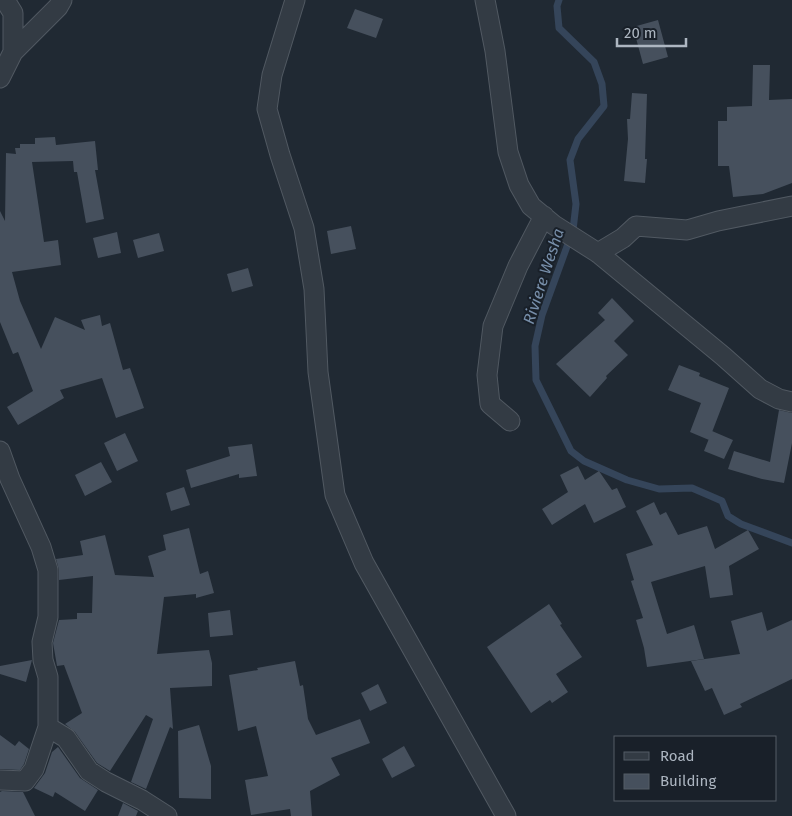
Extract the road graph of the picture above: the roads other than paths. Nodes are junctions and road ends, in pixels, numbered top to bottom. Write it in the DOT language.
graph roads {
  1 [pos="5,0"];
  2 [pos="62,0"];
  3 [pos="295,0"];
  4 [pos="485,0"];
  5 [pos="13,52"];
  6 [pos="0,78"];
  7 [pos="792,206"];
  8 [pos="549,220"];
  9 [pos="598,254"];
  10 [pos="792,402"];
  11 [pos="510,420"];
  12 [pos="0,451"];
  13 [pos="48,727"];
  14 [pos="0,780"];
  15 [pos="167,816"];
  16 [pos="506,816"];
  1 -- 5 [label="street"];
  2 -- 5 [label="street"];
  3 -- 16 [label="street"];
  4 -- 8 [label="street"];
  5 -- 6 [label="street"];
  7 -- 9 [label="street"];
  8 -- 9 [label="street"];
  8 -- 11 [label="street"];
  9 -- 10 [label="street"];
  12 -- 13 [label="street"];
  13 -- 14 [label="street"];
  13 -- 15 [label="street"];
}
